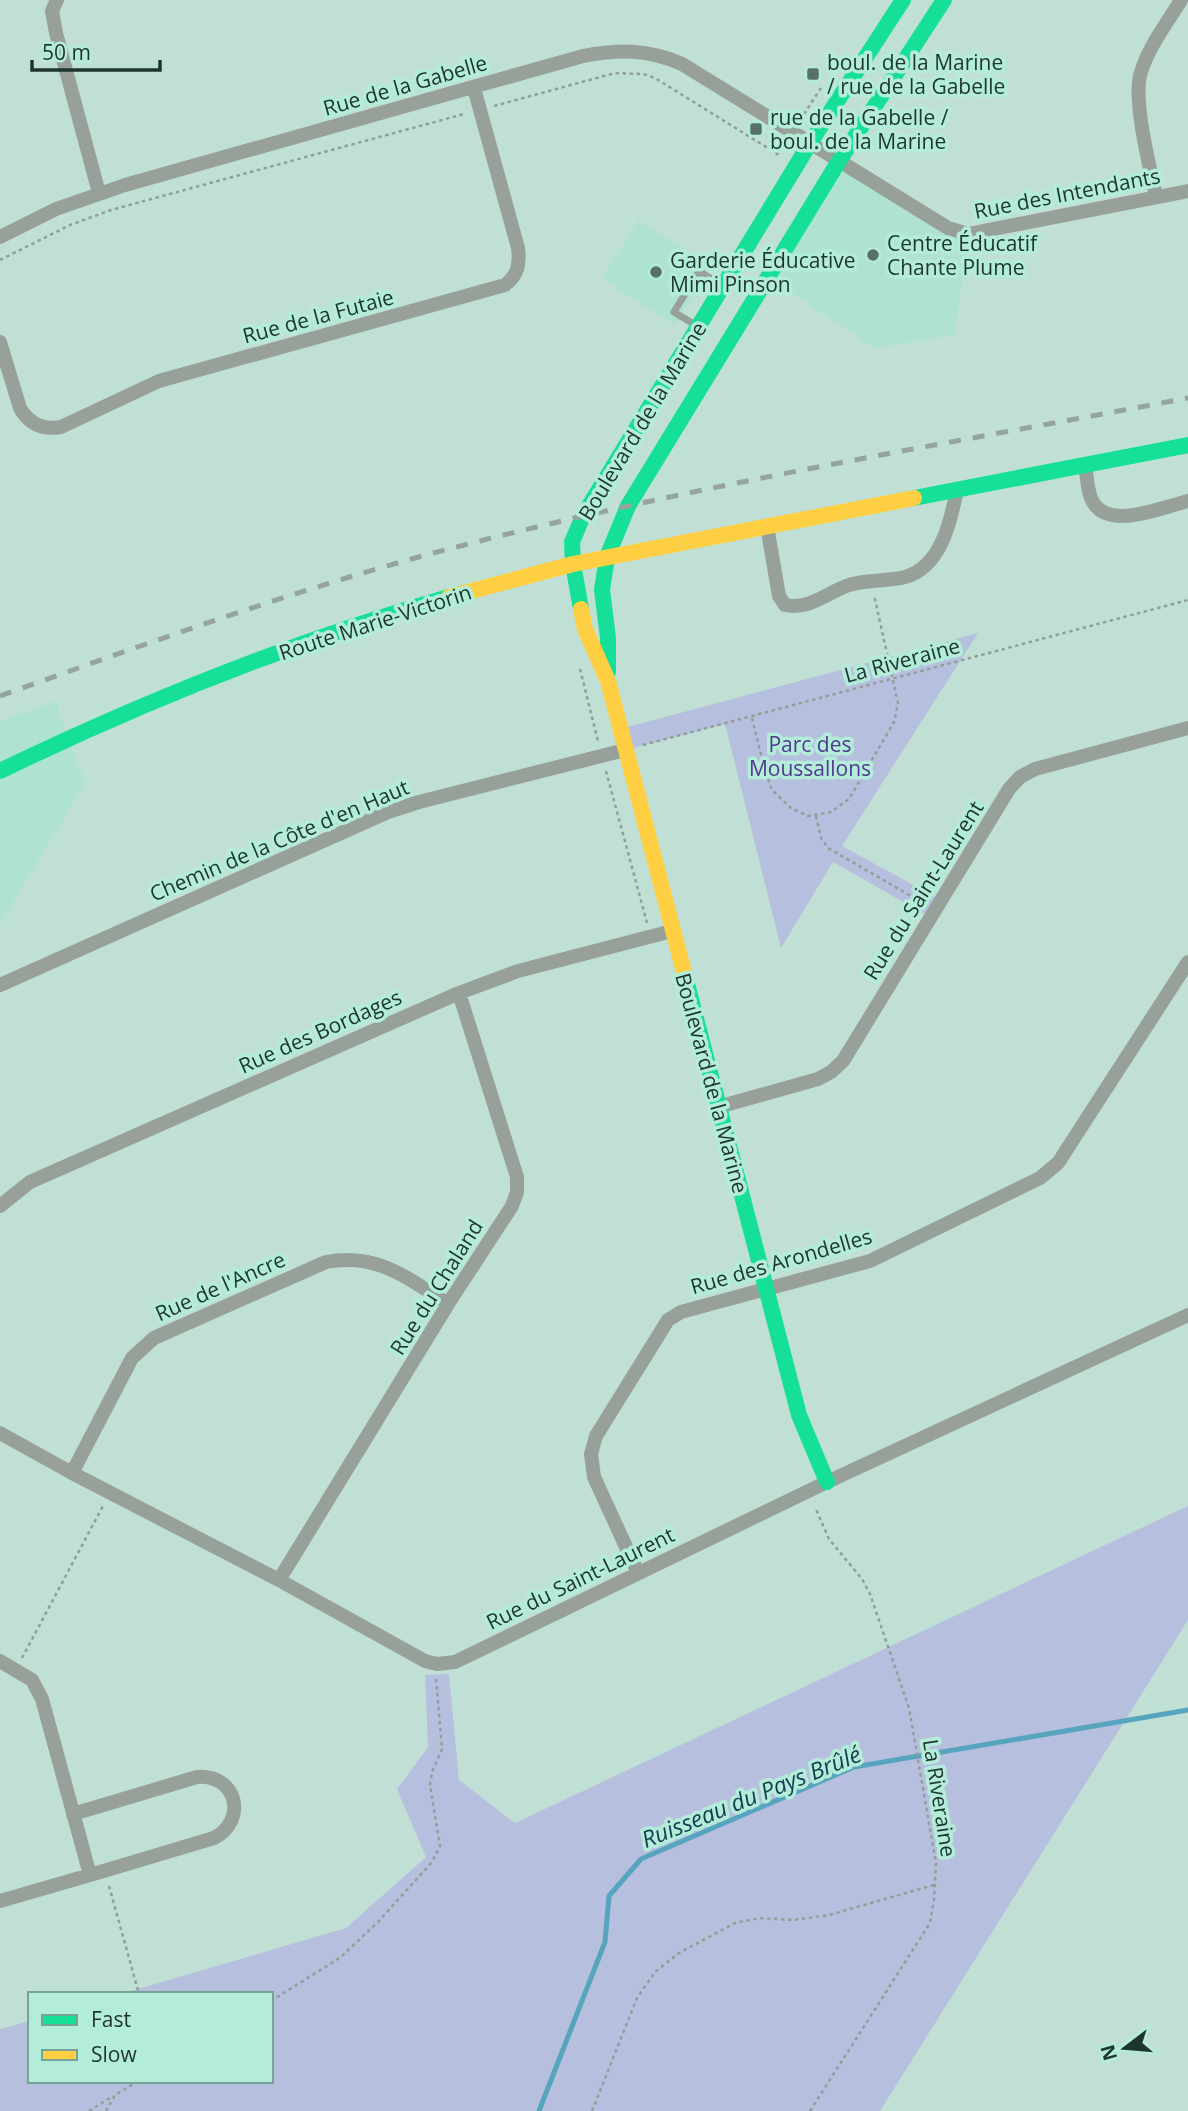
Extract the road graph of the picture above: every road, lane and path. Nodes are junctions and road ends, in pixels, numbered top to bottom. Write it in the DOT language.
graph roads {
  1 [pos="57,0"];
  2 [pos="903,0"];
  3 [pos="944,0"];
  4 [pos="1181,0"];
  5 [pos="474,88"];
  6 [pos="810,143"];
  7 [pos="839,161"];
  8 [pos="1188,191"];
  9 [pos="99,193"];
  10 [pos="1156,197"];
  11 [pos="154,198"];
  12 [pos="0,237"];
  13 [pos="0,260"];
  14 [pos="737,295"];
  15 [pos="698,327"];
  16 [pos="0,342"];
  17 [pos="1188,445"];
  18 [pos="1085,465"];
  19 [pos="957,489"];
  20 [pos="1188,500"];
  21 [pos="766,526"];
  22 [pos="607,557"];
  23 [pos="573,564"];
  24 [pos="871,581"];
  25 [pos="1188,600"];
  26 [pos="892,679"];
  27 [pos="608,681"];
  28 [pos="752,716"];
  29 [pos="1188,728"];
  30 [pos="625,750"];
  31 [pos="602,756"];
  32 [pos="0,771"];
  33 [pos="815,815"];
  34 [pos="934,910"];
  35 [pos="672,931"];
  36 [pos="651,937"];
  37 [pos="1188,962"];
  38 [pos="0,985"];
  39 [pos="459,993"];
  40 [pos="718,1107"];
  41 [pos="0,1206"];
  42 [pos="766,1289"];
  43 [pos="449,1304"];
  44 [pos="1188,1315"];
  45 [pos="0,1433"];
  46 [pos="72,1473"];
  47 [pos="827,1482"];
  48 [pos="110,1493"];
  49 [pos="814,1505"];
  50 [pos="638,1573"];
  51 [pos="279,1580"];
  52 [pos="0,1661"];
  53 [pos="437,1664"];
  54 [pos="16,1670"];
  55 [pos="73,1814"];
  56 [pos="105,1870"];
  57 [pos="90,1874"];
  58 [pos="935,1885"];
  59 [pos="0,1901"];
  60 [pos="138,1992"];
  61 [pos="273,2000"];
  62 [pos="135,2083"];
  63 [pos="115,2095"];
  64 [pos="89,2111"];
  65 [pos="106,2111"];
  66 [pos="592,2111"];
  67 [pos="810,2111"];
  1 -- 9 [label="street"];
  2 -- 6 [label="street, Boulevard de la Marine"];
  3 -- 7 [label="street, Boulevard de la Marine"];
  4 -- 10 [label="street"];
  5 -- 6 [label="street, Rue de la Gabelle"];
  5 -- 9 [label="street, Rue de la Gabelle"];
  5 -- 16 [label="street, Rue de la Futaie"];
  6 -- 7 [label="street, Rue des Intendants"];
  6 -- 14 [label="street, Boulevard de la Marine"];
  7 -- 10 [label="street, Rue des Intendants"];
  7 -- 14 [label="street, Boulevard de la Marine"];
  8 -- 10 [label="street, Rue des Intendants"];
  9 -- 12 [label="street, Rue de la Gabelle"];
  11 -- 13 [label="path"];
  14 -- 15 [label="street, Boulevard de la Marine"];
  14 -- 15 [label="lane"];
  14 -- 22 [label="street, Boulevard de la Marine"];
  15 -- 23 [label="street, Boulevard de la Marine"];
  17 -- 18 [label="street, Route Marie-Victorin"];
  18 -- 19 [label="street, Route Marie-Victorin"];
  18 -- 20 [label="street"];
  19 -- 21 [label="street, Route Marie-Victorin"];
  19 -- 24 [label="street"];
  21 -- 22 [label="street, Route Marie-Victorin"];
  21 -- 24 [label="street"];
  22 -- 23 [label="street, Route Marie-Victorin"];
  22 -- 27 [label="street, Boulevard de la Marine"];
  23 -- 27 [label="street, Boulevard de la Marine"];
  23 -- 32 [label="street, Route Marie-Victorin"];
  24 -- 26 [label="path"];
  25 -- 26 [label="path, La Riveraine"];
  26 -- 28 [label="path, La Riveraine"];
  26 -- 33 [label="path"];
  27 -- 30 [label="street, Boulevard de la Marine"];
  28 -- 30 [label="path, La Riveraine"];
  28 -- 33 [label="path"];
  29 -- 34 [label="street, Rue du Saint-Laurent"];
  30 -- 31 [label="street, Chemin de la Côte d'en Haut"];
  30 -- 35 [label="street, Boulevard de la Marine"];
  31 -- 36 [label="path"];
  31 -- 38 [label="street, Chemin de la Côte d'en Haut"];
  33 -- 34 [label="path"];
  34 -- 40 [label="street, Rue du Saint-Laurent"];
  35 -- 36 [label="street, Rue des Bordages"];
  35 -- 40 [label="street, Boulevard de la Marine"];
  36 -- 39 [label="street, Rue des Bordages"];
  37 -- 42 [label="street, Rue des Arondelles"];
  39 -- 41 [label="street, Rue des Bordages"];
  39 -- 43 [label="street, Rue du Chaland"];
  40 -- 42 [label="street, Boulevard de la Marine"];
  42 -- 47 [label="street, Boulevard de la Marine"];
  42 -- 50 [label="street, Rue des Arondelles"];
  43 -- 46 [label="street, Rue de l'Ancre"];
  43 -- 51 [label="street, Rue du Chaland"];
  44 -- 47 [label="street, Rue du Saint-Laurent"];
  45 -- 46 [label="street"];
  46 -- 48 [label="street"];
  47 -- 50 [label="street, Rue du Saint-Laurent"];
  48 -- 51 [label="street"];
  48 -- 54 [label="path"];
  49 -- 58 [label="path, La Riveraine"];
  50 -- 53 [label="street, Rue du Saint-Laurent"];
  51 -- 53 [label="street"];
  52 -- 54 [label="street"];
  53 -- 61 [label="path"];
  54 -- 55 [label="street"];
  55 -- 56 [label="street"];
  55 -- 57 [label="street"];
  56 -- 57 [label="street"];
  56 -- 60 [label="path"];
  57 -- 59 [label="street"];
  58 -- 66 [label="path"];
  58 -- 67 [label="path, La Riveraine"];
  62 -- 63 [label="path"];
  63 -- 64 [label="path"];
  63 -- 65 [label="path"];
}
